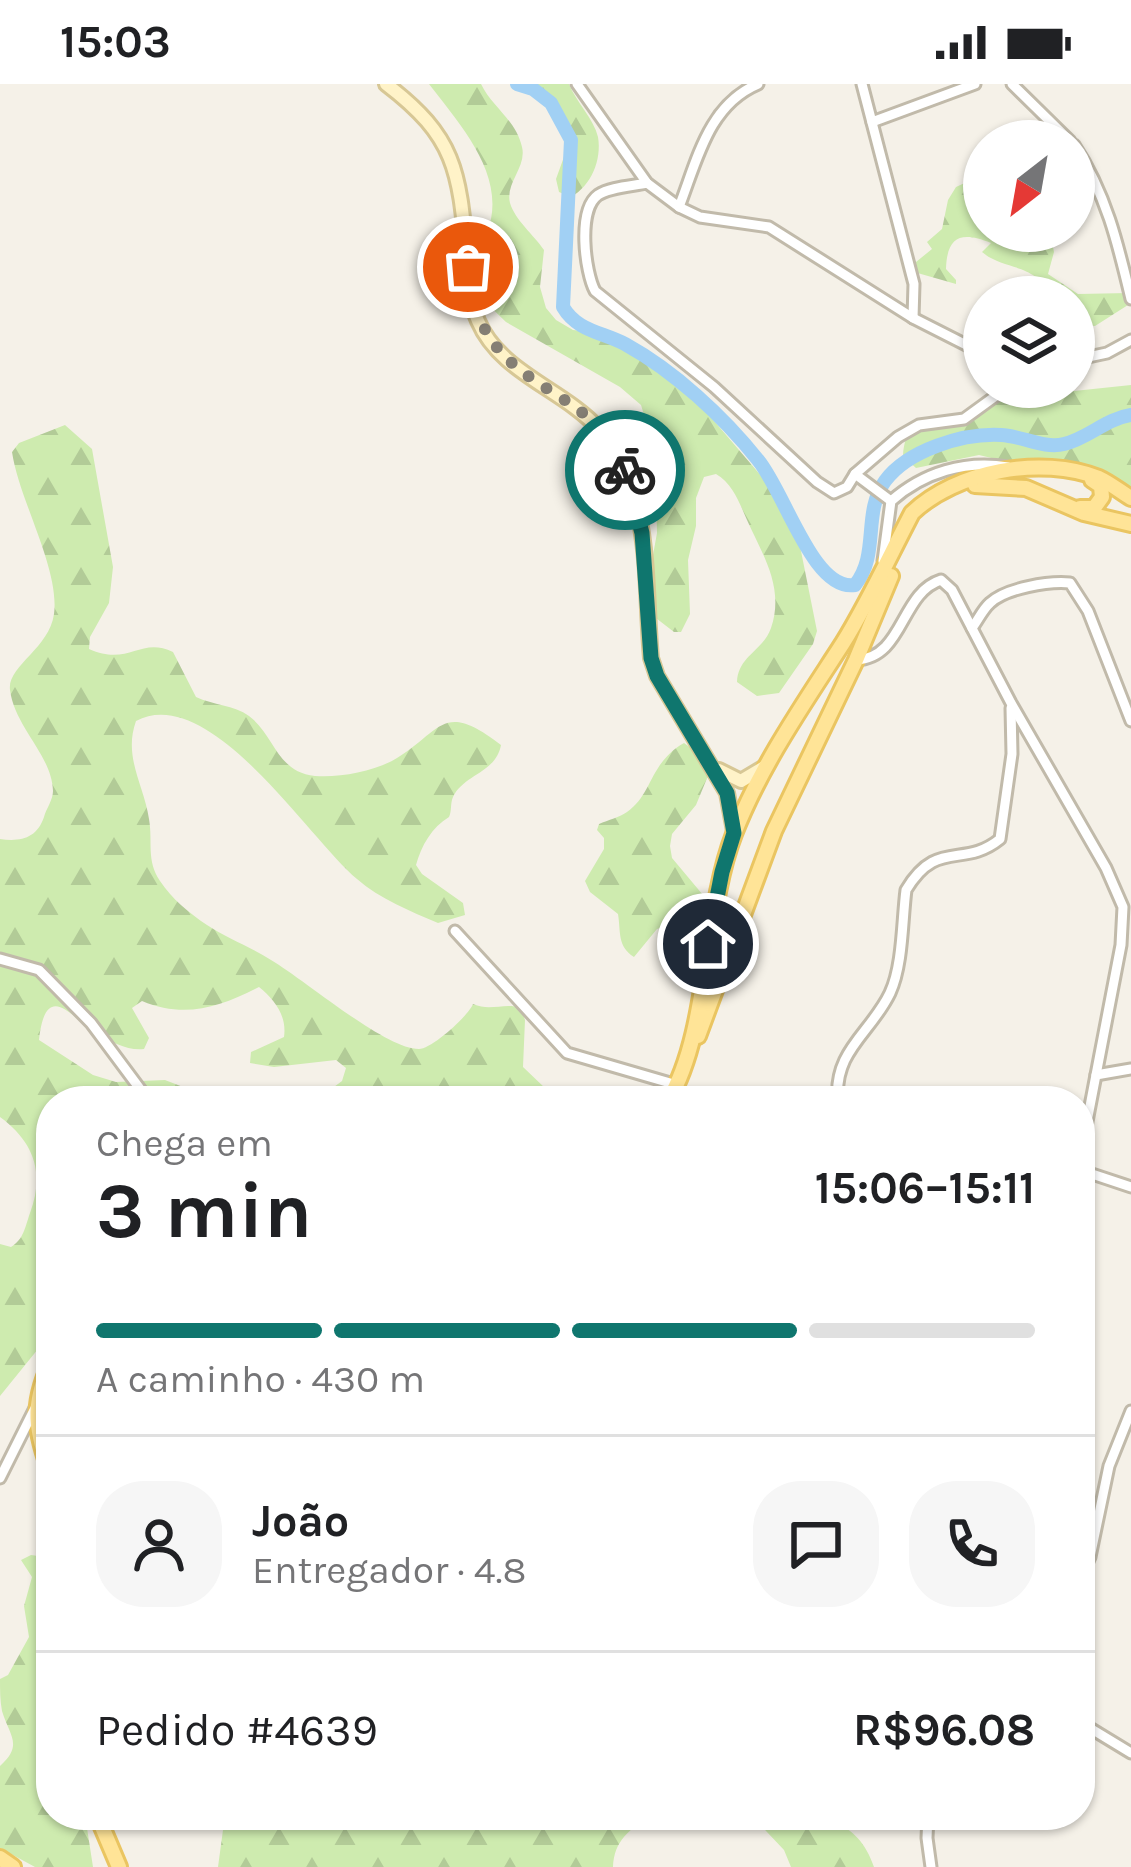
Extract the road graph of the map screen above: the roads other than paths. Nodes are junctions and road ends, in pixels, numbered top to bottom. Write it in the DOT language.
graph roads {
  1 [pos="386,84"];
  2 [pos="577,84"];
  3 [pos="758,84"];
  4 [pos="862,84"];
  5 [pos="976,84"];
  6 [pos="1012,84"];
  7 [pos="1049,120"];
  8 [pos="872,122"];
  9 [pos="1095,178"];
  10 [pos="647,183"];
  11 [pos="679,207"];
  12 [pos="1131,299"];
  13 [pos="913,318"];
  14 [pos="1131,340"];
  15 [pos="963,343"];
  16 [pos="1095,355"];
  17 [pos="979,408"];
  18 [pos="1019,469"];
  19 [pos="1076,473"];
  20 [pos="859,477"];
  21 [pos="888,498"];
  22 [pos="1131,498"];
  23 [pos="1069,507"];
  24 [pos="1131,524"];
  25 [pos="879,579"];
  26 [pos="972,628"];
  27 [pos="856,660"];
  28 [pos="1011,703"];
  29 [pos="1131,721"];
  30 [pos="710,761"];
  31 [pos="766,766"];
  32 [pos="734,833"];
  33 [pos="722,872"];
  34 [pos="755,880"];
  35 [pos="455,931"];
  36 [pos="0,959"];
  37 [pos="683,1068"];
  38 [pos="1131,1069"];
  39 [pos="1096,1076"];
  40 [pos="137,1086"];
  41 [pos="648,1086"];
  42 [pos="676,1086"];
  43 [pos="838,1086"];
  44 [pos="1094,1086"];
  45 [pos="1095,1175"];
  46 [pos="1131,1187"];
  47 [pos="36,1405"];
  48 [pos="35,1408"];
  49 [pos="1131,1411"];
  50 [pos="36,1420"];
  51 [pos="0,1478"];
  52 [pos="1095,1533"];
  53 [pos="1095,1731"];
  54 [pos="1131,1753"];
  55 [pos="103,1830"];
  56 [pos="929,1830"];
  57 [pos="0,1858"];
  58 [pos="13,1867"];
  59 [pos="119,1867"];
  60 [pos="931,1867"];
  1 -- 30 [label="main road"];
  2 -- 10 [label="street"];
  3 -- 11 [label="street"];
  4 -- 8 [label="street"];
  5 -- 8 [label="street"];
  6 -- 7 [label="street"];
  8 -- 13 [label="street"];
  9 -- 12 [label="street"];
  10 -- 11 [label="street"];
  10 -- 20 [label="street"];
  11 -- 13 [label="street"];
  13 -- 15 [label="street"];
  14 -- 16 [label="street"];
  17 -- 20 [label="street"];
  18 -- 19 [label="main road"];
  18 -- 21 [label="street"];
  18 -- 25 [label="main road"];
  19 -- 22 [label="main road"];
  19 -- 23 [label="main road"];
  20 -- 21 [label="street"];
  21 -- 25 [label="street"];
  23 -- 24 [label="main road"];
  23 -- 27 [label="main road"];
  25 -- 31 [label="main road"];
  26 -- 27 [label="street"];
  26 -- 28 [label="street"];
  26 -- 29 [label="street"];
  27 -- 34 [label="main road"];
  28 -- 39 [label="street"];
  28 -- 43 [label="street"];
  30 -- 31 [label="main road"];
  30 -- 32 [label="main road"];
  31 -- 32 [label="main road"];
  32 -- 33 [label="main road"];
  33 -- 34 [label="main road"];
  33 -- 37 [label="main road"];
  34 -- 37 [label="main road"];
  35 -- 41 [label="street"];
  36 -- 40 [label="street"];
  37 -- 42 [label="main road"];
  38 -- 39 [label="street"];
  39 -- 44 [label="street"];
  45 -- 46 [label="street"];
  47 -- 48 [label="main road"];
  48 -- 50 [label="main road"];
  48 -- 51 [label="street"];
  49 -- 52 [label="street"];
  53 -- 54 [label="street"];
  55 -- 59 [label="main road"];
  56 -- 60 [label="street"];
  57 -- 58 [label="main road"];
}
